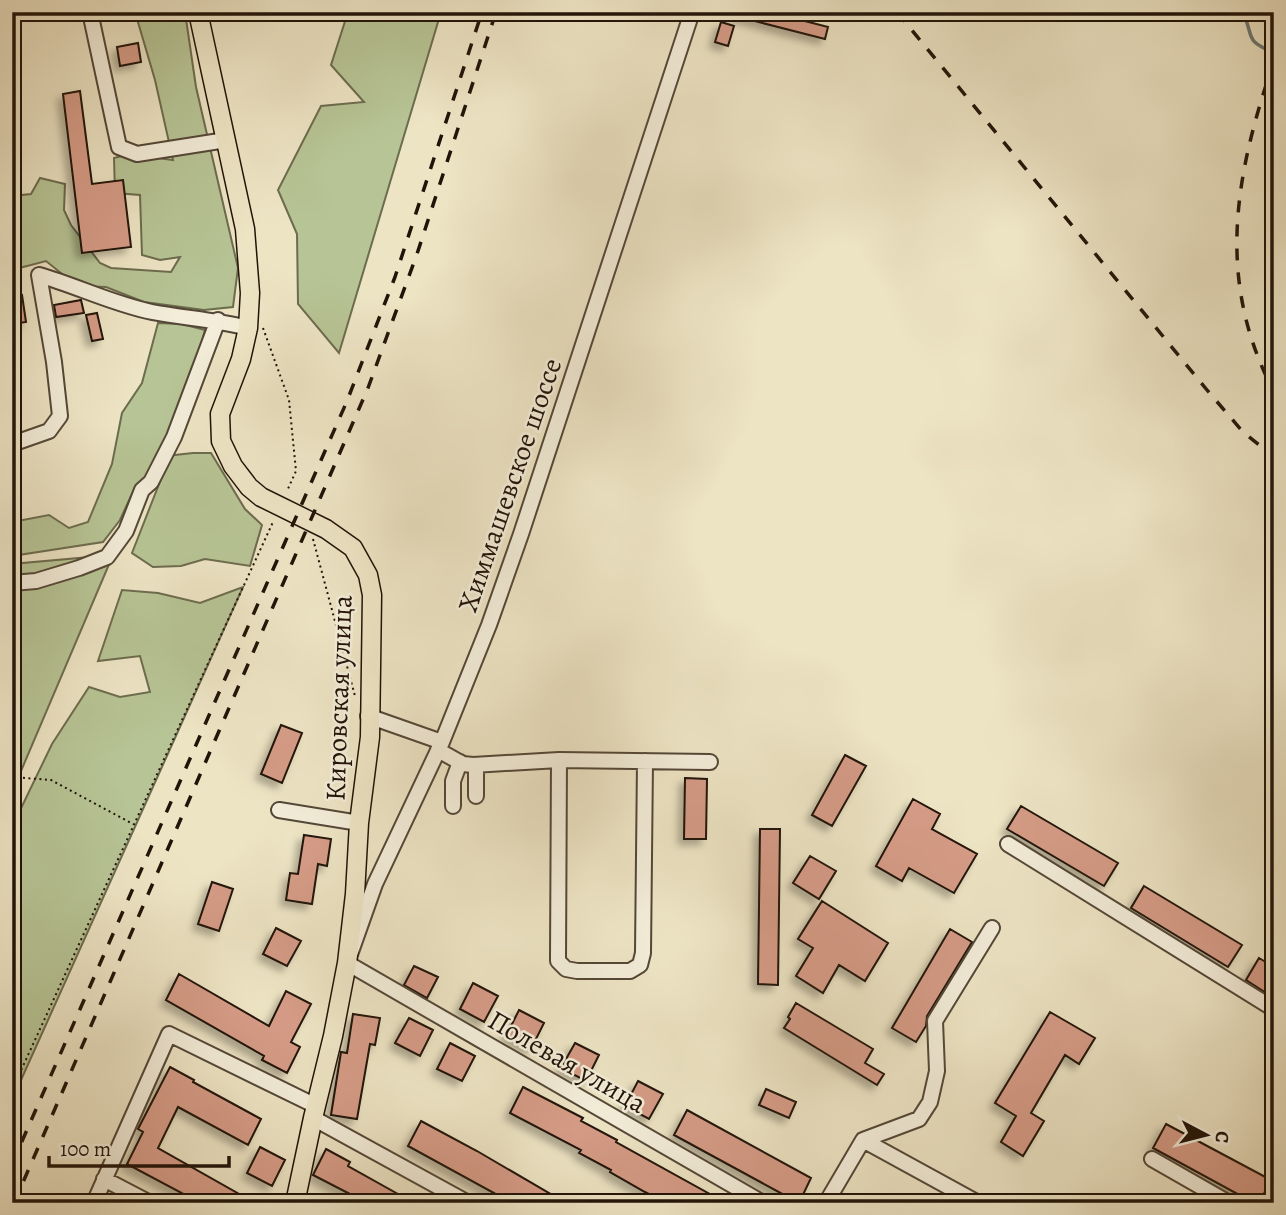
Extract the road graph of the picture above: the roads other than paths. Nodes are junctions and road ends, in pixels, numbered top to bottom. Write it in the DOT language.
graph roads {
  1 [pos="90,12"];
  2 [pos="198,12"];
  3 [pos="692,12"];
  4 [pos="226,140"];
  5 [pos="218,320"];
  6 [pos="256,328"];
  7 [pos="12,444"];
  8 [pos="12,583"];
  9 [pos="363,711"];
  10 [pos="440,746"];
  11 [pos="559,760"];
  12 [pos="645,761"];
  13 [pos="460,762"];
  14 [pos="710,762"];
  15 [pos="476,765"];
  16 [pos="476,796"];
  17 [pos="453,806"];
  18 [pos="279,810"];
  19 [pos="359,823"];
  20 [pos="1008,844"];
  21 [pos="992,928"];
  22 [pos="347,963"];
  23 [pos="1274,1009"];
  24 [pos="314,1112"];
  25 [pos="863,1140"];
  26 [pos="1152,1159"];
  27 [pos="104,1180"];
  28 [pos="94,1203"];
  29 [pos="150,1203"];
  30 [pos="295,1203"];
  31 [pos="468,1203"];
  32 [pos="763,1203"];
  33 [pos="827,1203"];
  34 [pos="978,1203"];
  35 [pos="1229,1203"];
  1 -- 4 [label="street"];
  2 -- 4 [label="main road, Кировская улица"];
  3 -- 10 [label="street, Химмашевское шоссе"];
  4 -- 6 [label="main road, Кировская улица"];
  5 -- 6 [label="street"];
  5 -- 7 [label="street"];
  5 -- 8 [label="street"];
  6 -- 9 [label="main road, Кировская улица"];
  9 -- 10 [label="street"];
  9 -- 19 [label="main road, Кировская улица"];
  10 -- 13 [label="street"];
  10 -- 22 [label="street, Химмашевское шоссе"];
  11 -- 12 [label="street"];
  11 -- 12 [label="street"];
  11 -- 15 [label="street"];
  12 -- 14 [label="street"];
  13 -- 15 [label="street"];
  13 -- 17 [label="street"];
  15 -- 16 [label="street"];
  18 -- 19 [label="street"];
  19 -- 22 [label="main road, Кировская улица"];
  20 -- 23 [label="street"];
  21 -- 25 [label="street"];
  22 -- 24 [label="main road, Кировская улица"];
  22 -- 32 [label="street, Полевая улица"];
  24 -- 27 [label="street"];
  24 -- 30 [label="main road, Кировская улица"];
  24 -- 31 [label="street"];
  25 -- 33 [label="street"];
  25 -- 34 [label="street"];
  26 -- 35 [label="street"];
  27 -- 28 [label="street"];
  27 -- 29 [label="street"];
}
